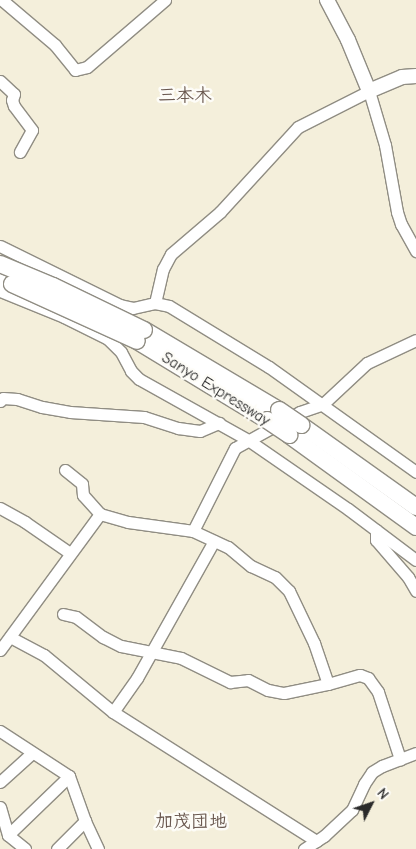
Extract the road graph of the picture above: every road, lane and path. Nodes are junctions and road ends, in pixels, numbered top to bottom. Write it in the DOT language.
graph roads {
  1 [pos="2,0"];
  2 [pos="165,0"];
  3 [pos="327,0"];
  4 [pos="416,76"];
  5 [pos="0,81"];
  6 [pos="371,90"];
  7 [pos="20,152"];
  8 [pos="0,246"];
  9 [pos="416,251"];
  10 [pos="0,264"];
  11 [pos="3,283"];
  12 [pos="152,304"];
  13 [pos="140,336"];
  14 [pos="416,340"];
  15 [pos="121,352"];
  16 [pos="0,401"];
  17 [pos="323,404"];
  18 [pos="219,423"];
  19 [pos="295,430"];
  20 [pos="248,440"];
  21 [pos="65,470"];
  22 [pos="416,472"];
  23 [pos="416,507"];
  24 [pos="0,508"];
  25 [pos="100,514"];
  26 [pos="416,527"];
  27 [pos="376,530"];
  28 [pos="193,531"];
  29 [pos="214,541"];
  30 [pos="70,553"];
  31 [pos="416,560"];
  32 [pos="416,591"];
  33 [pos="63,614"];
  34 [pos="10,637"];
  35 [pos="1,648"];
  36 [pos="152,652"];
  37 [pos="328,684"];
  38 [pos="113,712"];
  39 [pos="0,731"];
  40 [pos="32,753"];
  41 [pos="416,753"];
  42 [pos="400,759"];
  43 [pos="69,776"];
  44 [pos="0,782"];
  45 [pos="0,807"];
  46 [pos="85,821"];
  47 [pos="8,835"];
  48 [pos="316,841"];
  49 [pos="25,849"];
  50 [pos="57,849"];
  51 [pos="98,849"];
  52 [pos="304,849"];
  1 -- 2 [label="street"];
  3 -- 6 [label="main road"];
  4 -- 6 [label="main road"];
  5 -- 7 [label="street"];
  6 -- 9 [label="street"];
  6 -- 12 [label="street"];
  8 -- 12 [label="street"];
  10 -- 13 [label="highway, Sanyo Expressway, bridge"];
  11 -- 13 [label="highway, Sanyo Expressway, bridge"];
  11 -- 15 [label="street"];
  12 -- 15 [label="street"];
  12 -- 17 [label="street"];
  13 -- 19 [label="highway, Sanyo Expressway, bridge"];
  14 -- 17 [label="street"];
  15 -- 18 [label="street"];
  16 -- 18 [label="street"];
  17 -- 20 [label="street"];
  17 -- 22 [label="street"];
  18 -- 20 [label="street"];
  19 -- 23 [label="highway, Sanyo Expressway"];
  19 -- 26 [label="highway, Sanyo Expressway"];
  20 -- 27 [label="street"];
  20 -- 28 [label="street"];
  21 -- 25 [label="street"];
  24 -- 30 [label="street"];
  25 -- 28 [label="street"];
  25 -- 30 [label="street"];
  27 -- 31 [label="street"];
  27 -- 32 [label="street"];
  28 -- 29 [label="street"];
  29 -- 36 [label="street"];
  29 -- 37 [label="street"];
  30 -- 34 [label="street"];
  33 -- 36 [label="street"];
  34 -- 35 [label="street"];
  34 -- 38 [label="street"];
  36 -- 37 [label="street"];
  36 -- 38 [label="street"];
  37 -- 42 [label="street"];
  38 -- 48 [label="street"];
  39 -- 40 [label="street"];
  40 -- 43 [label="street"];
  40 -- 44 [label="street"];
  41 -- 42 [label="street"];
  42 -- 48 [label="street"];
  43 -- 46 [label="street"];
  43 -- 47 [label="street"];
  45 -- 47 [label="street"];
  46 -- 50 [label="street"];
  46 -- 51 [label="street"];
  47 -- 49 [label="street"];
  48 -- 52 [label="street"];
}
